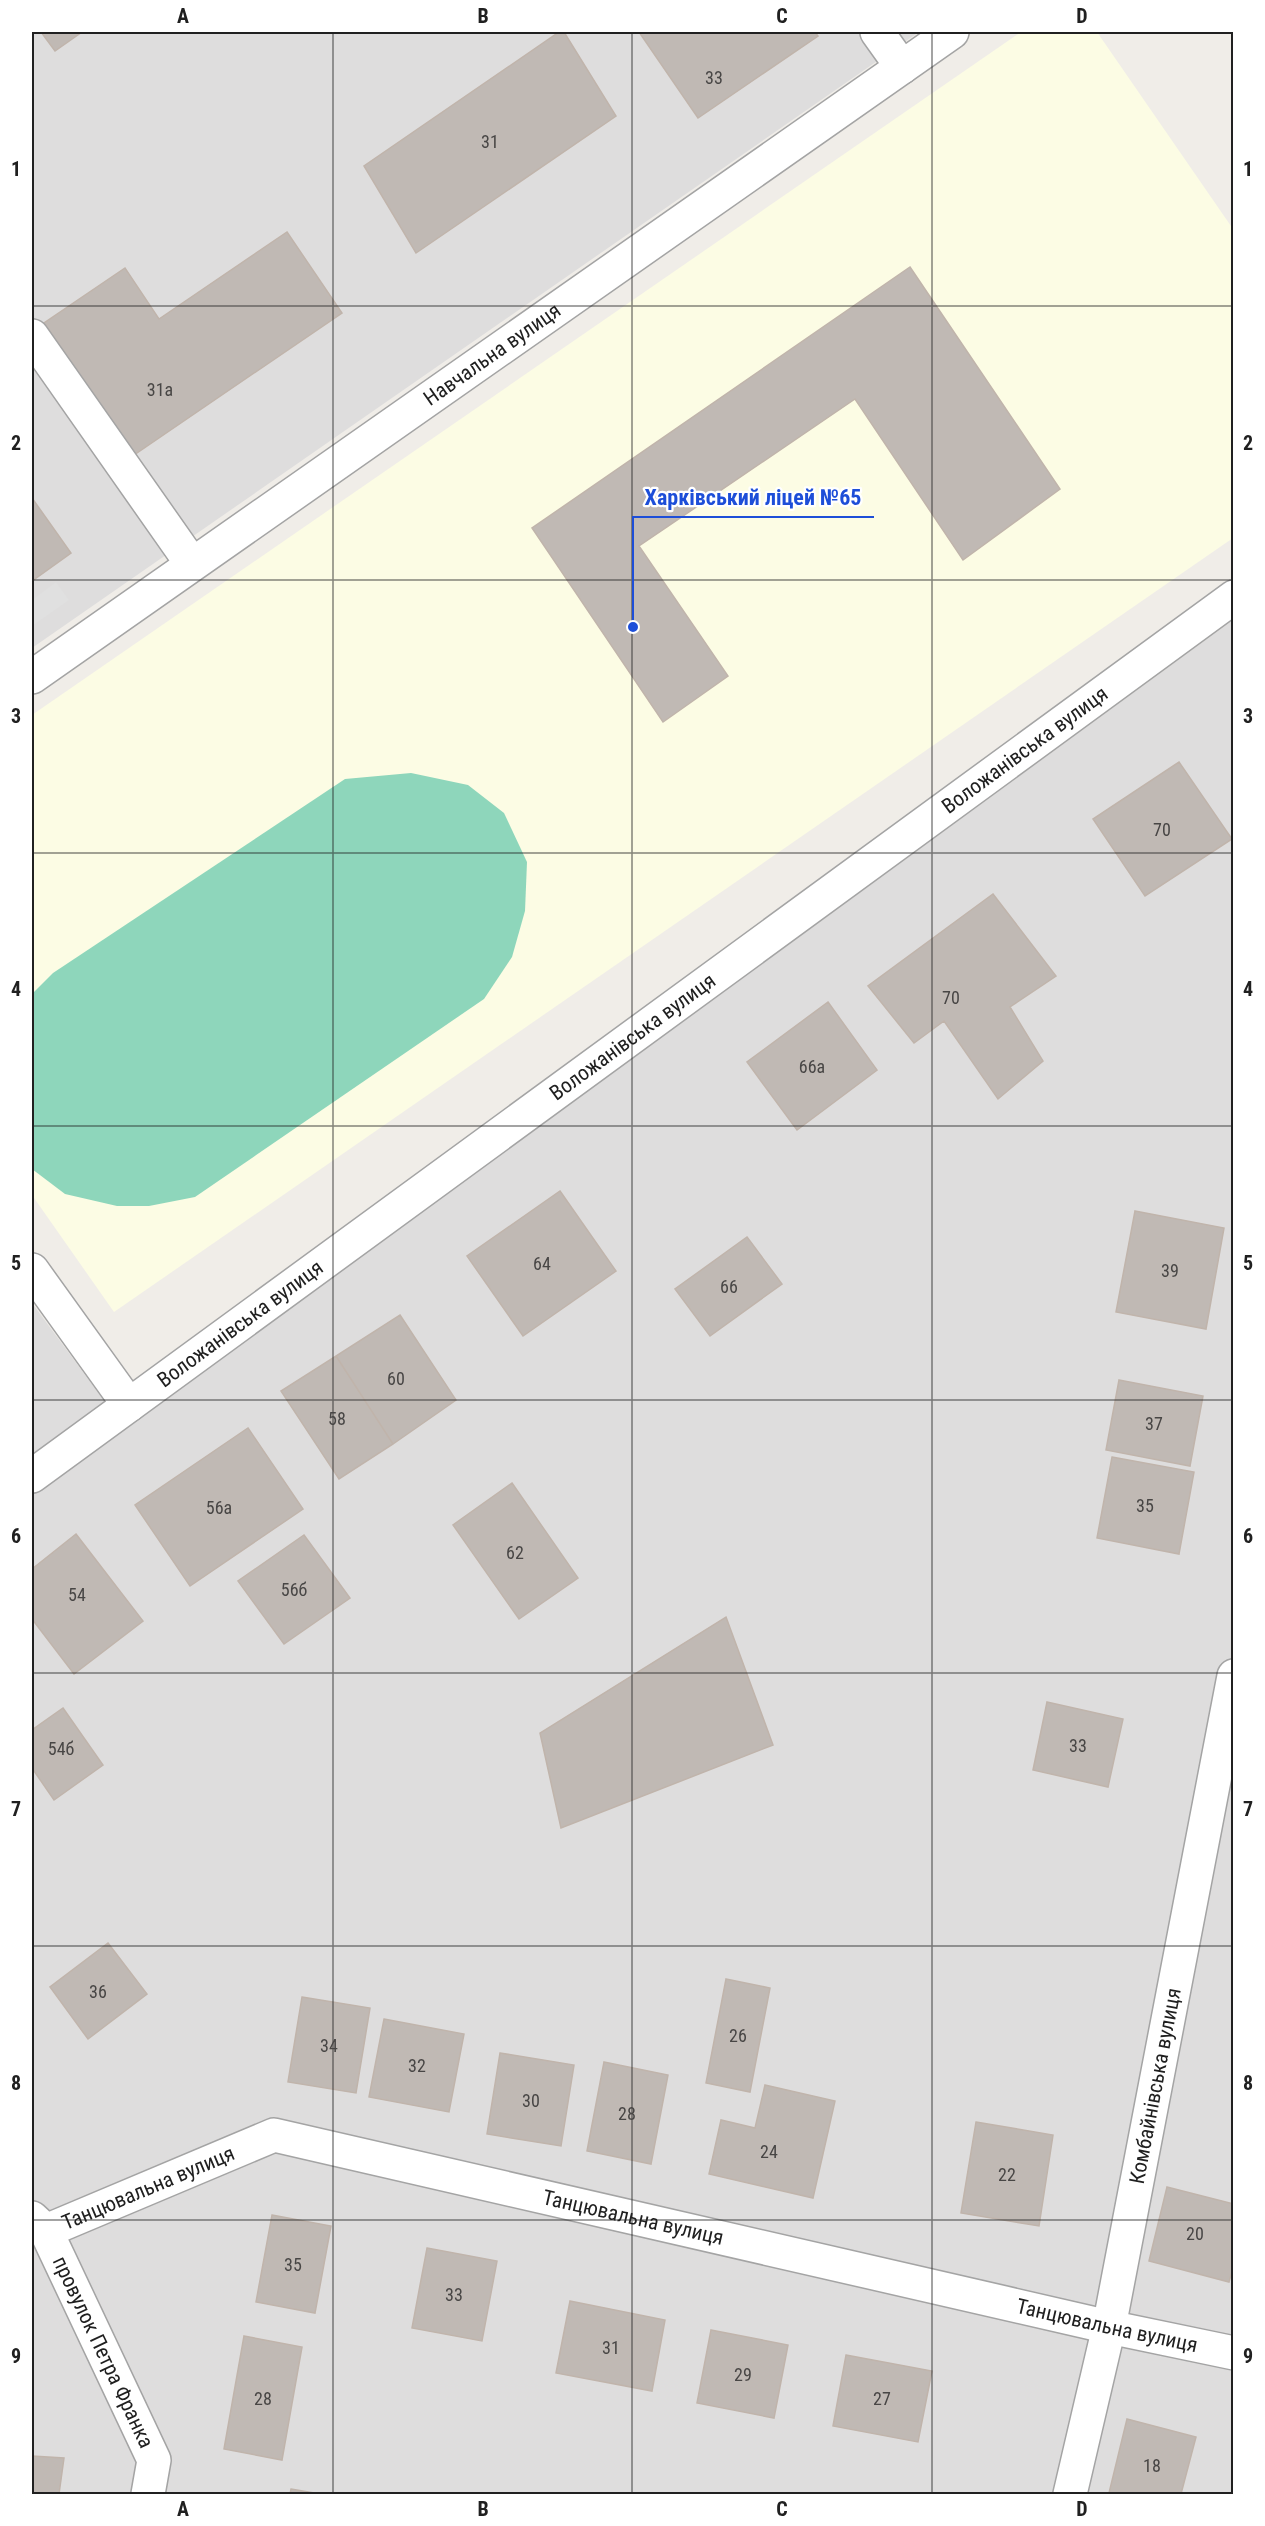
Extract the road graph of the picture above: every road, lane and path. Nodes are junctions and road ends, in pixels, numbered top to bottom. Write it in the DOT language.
graph roads {
  1 [pos="877,32"];
  2 [pos="952,32"];
  3 [pos="902,67"];
  4 [pos="32,336"];
  5 [pos="192,564"];
  6 [pos="1233,597"];
  7 [pos="32,676"];
  8 [pos="32,1270"];
  9 [pos="129,1405"];
  10 [pos="32,1476"];
  11 [pos="1233,1676"];
  12 [pos="39,2225"];
  13 [pos="1109,2327"];
  14 [pos="1233,2353"];
  15 [pos="148,2494"];
  16 [pos="1070,2494"];
  1 -- 3 [label="street"];
  2 -- 3 [label="street, Навчальна вулиця"];
  3 -- 5 [label="street, Навчальна вулиця"];
  4 -- 5 [label="street"];
  5 -- 7 [label="street, Навчальна вулиця"];
  6 -- 9 [label="street, Воложанівська вулиця"];
  8 -- 9 [label="street"];
  9 -- 10 [label="street, Воложанівська вулиця"];
  11 -- 13 [label="street, Комбайнівська вулиця"];
  12 -- 13 [label="street, Танцювальна вулиця"];
  12 -- 15 [label="street, провулок Петра Франка"];
  13 -- 14 [label="street, Танцювальна вулиця"];
  13 -- 16 [label="street, Комбайнівська вулиця"];
}
